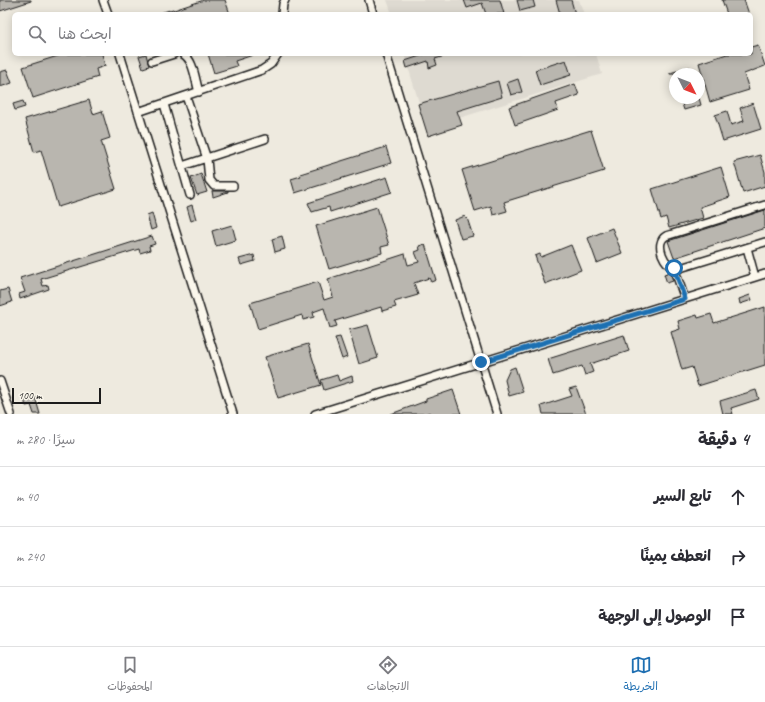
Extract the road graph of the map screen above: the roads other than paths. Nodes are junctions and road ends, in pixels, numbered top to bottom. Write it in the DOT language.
graph roads {
  1 [pos="103,0"];
  2 [pos="285,0"];
  3 [pos="369,0"];
  4 [pos="107,12"];
  5 [pos="282,12"];
  6 [pos="372,12"];
  7 [pos="121,56"];
  8 [pos="168,56"];
  9 [pos="186,56"];
  10 [pos="277,56"];
  11 [pos="387,56"];
  12 [pos="152,61"];
  13 [pos="199,92"];
  14 [pos="186,96"];
  15 [pos="164,104"];
  16 [pos="138,112"];
  17 [pos="265,139"];
  18 [pos="207,159"];
  19 [pos="182,166"];
  20 [pos="233,186"];
  21 [pos="190,195"];
  22 [pos="765,205"];
  23 [pos="765,242"];
  24 [pos="747,248"];
  25 [pos="674,268"];
  26 [pos="765,274"];
  27 [pos="755,277"];
  28 [pos="685,299"];
  29 [pos="481,362"];
  30 [pos="0,381"];
  31 [pos="10,414"];
  32 [pos="233,414"];
  33 [pos="314,414"];
  34 [pos="497,414"];
  1 -- 4 [label="street"];
  2 -- 5 [label="street"];
  3 -- 6 [label="street"];
  7 -- 16 [label="street"];
  8 -- 12 [label="street"];
  9 -- 13 [label="street"];
  10 -- 13 [label="street"];
  11 -- 29 [label="street"];
  13 -- 14 [label="street"];
  14 -- 15 [label="street"];
  14 -- 18 [label="street"];
  15 -- 16 [label="street"];
  15 -- 19 [label="street"];
  16 -- 32 [label="street"];
  17 -- 18 [label="street"];
  18 -- 19 [label="street"];
  18 -- 20 [label="street"];
  19 -- 21 [label="street"];
  22 -- 25 [label="street"];
  23 -- 24 [label="street"];
  24 -- 25 [label="street"];
  24 -- 27 [label="street"];
  25 -- 28 [label="street"];
  26 -- 27 [label="street"];
  27 -- 28 [label="street"];
  28 -- 29 [label="street"];
  29 -- 33 [label="street"];
  29 -- 34 [label="street"];
  30 -- 31 [label="street"];
}
